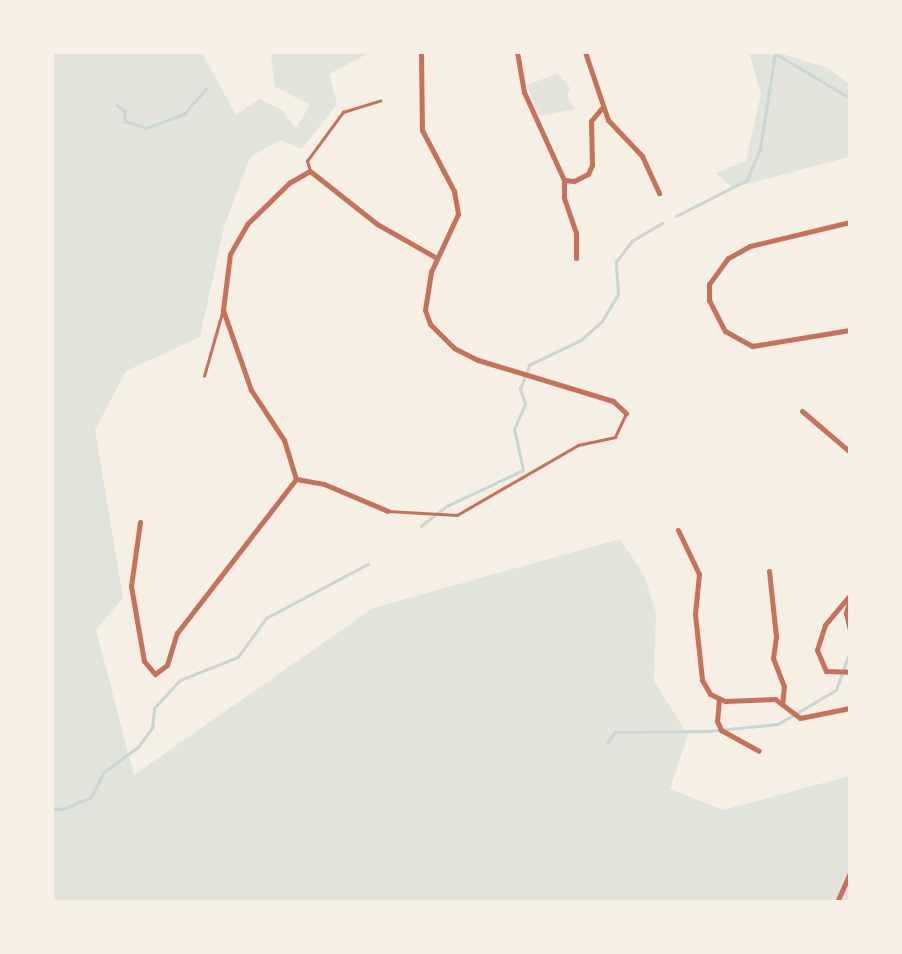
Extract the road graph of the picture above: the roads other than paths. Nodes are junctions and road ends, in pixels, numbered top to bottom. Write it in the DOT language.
graph roads {
  1 [pos="421,52"];
  2 [pos="517,52"];
  3 [pos="585,52"];
  4 [pos="380,102"];
  5 [pos="602,108"];
  6 [pos="310,171"];
  7 [pos="564,180"];
  8 [pos="659,193"];
  9 [pos="849,222"];
  10 [pos="435,257"];
  11 [pos="576,258"];
  12 [pos="223,310"];
  13 [pos="849,330"];
  14 [pos="204,376"];
  15 [pos="802,411"];
  16 [pos="626,413"];
  17 [pos="849,452"];
  18 [pos="296,479"];
  19 [pos="388,511"];
  20 [pos="140,522"];
  21 [pos="678,530"];
  22 [pos="769,571"];
  23 [pos="849,596"];
  24 [pos="849,631"];
  25 [pos="849,672"];
  26 [pos="719,699"];
  27 [pos="782,704"];
  28 [pos="849,708"];
  29 [pos="759,751"];
  30 [pos="849,873"];
  31 [pos="837,901"];
  1 -- 10 [label="street"];
  2 -- 7 [label="street"];
  3 -- 5 [label="street"];
  4 -- 6 [label="lane"];
  5 -- 7 [label="street"];
  5 -- 8 [label="street"];
  6 -- 10 [label="street"];
  6 -- 12 [label="street"];
  7 -- 11 [label="street"];
  9 -- 13 [label="street"];
  10 -- 16 [label="street"];
  12 -- 14 [label="lane"];
  12 -- 18 [label="street"];
  15 -- 17 [label="street"];
  16 -- 19 [label="lane"];
  18 -- 19 [label="street"];
  18 -- 20 [label="street"];
  21 -- 26 [label="street"];
  22 -- 27 [label="street"];
  23 -- 24 [label="street"];
  23 -- 25 [label="street"];
  26 -- 27 [label="street"];
  26 -- 29 [label="street"];
  27 -- 28 [label="street"];
  30 -- 31 [label="street"];
}
